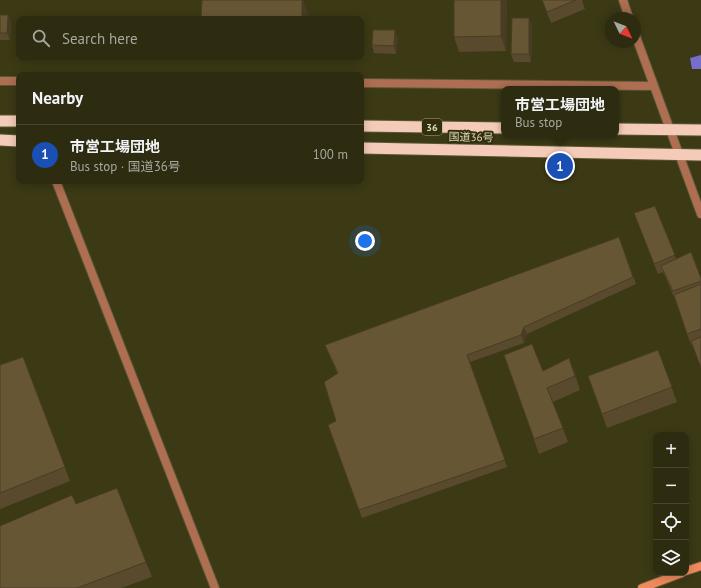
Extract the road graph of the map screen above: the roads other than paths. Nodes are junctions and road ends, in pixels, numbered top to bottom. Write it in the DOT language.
graph roads {
  1 [pos="623,0"];
  2 [pos="627,12"];
  3 [pos="640,48"];
  4 [pos="0,81"];
  5 [pos="16,81"];
  6 [pos="364,83"];
  7 [pos="653,86"];
  8 [pos="0,121"];
  9 [pos="16,122"];
  10 [pos="364,126"];
  11 [pos="501,128"];
  12 [pos="619,129"];
  13 [pos="670,130"];
  14 [pos="701,130"];
  15 [pos="0,140"];
  16 [pos="16,141"];
  17 [pos="364,148"];
  18 [pos="679,154"];
  19 [pos="701,155"];
  20 [pos="57,184"];
  21 [pos="701,214"];
  22 [pos="701,566"];
  23 [pos="689,570"];
  24 [pos="674,576"];
  25 [pos="215,588"];
  26 [pos="642,588"];
  1 -- 2 [label="street"];
  3 -- 7 [label="street"];
  4 -- 5 [label="street"];
  6 -- 7 [label="street"];
  7 -- 13 [label="street"];
  8 -- 9 [label="highway"];
  10 -- 11 [label="highway, 国道36号 / 36"];
  12 -- 13 [label="highway"];
  13 -- 14 [label="highway"];
  13 -- 18 [label="street"];
  15 -- 16 [label="highway"];
  17 -- 18 [label="highway, 国道36号 / 36"];
  18 -- 19 [label="highway, 国道36号 / 36"];
  18 -- 21 [label="street"];
  20 -- 25 [label="street"];
  22 -- 23 [label="main road"];
  24 -- 26 [label="main road"];
}
